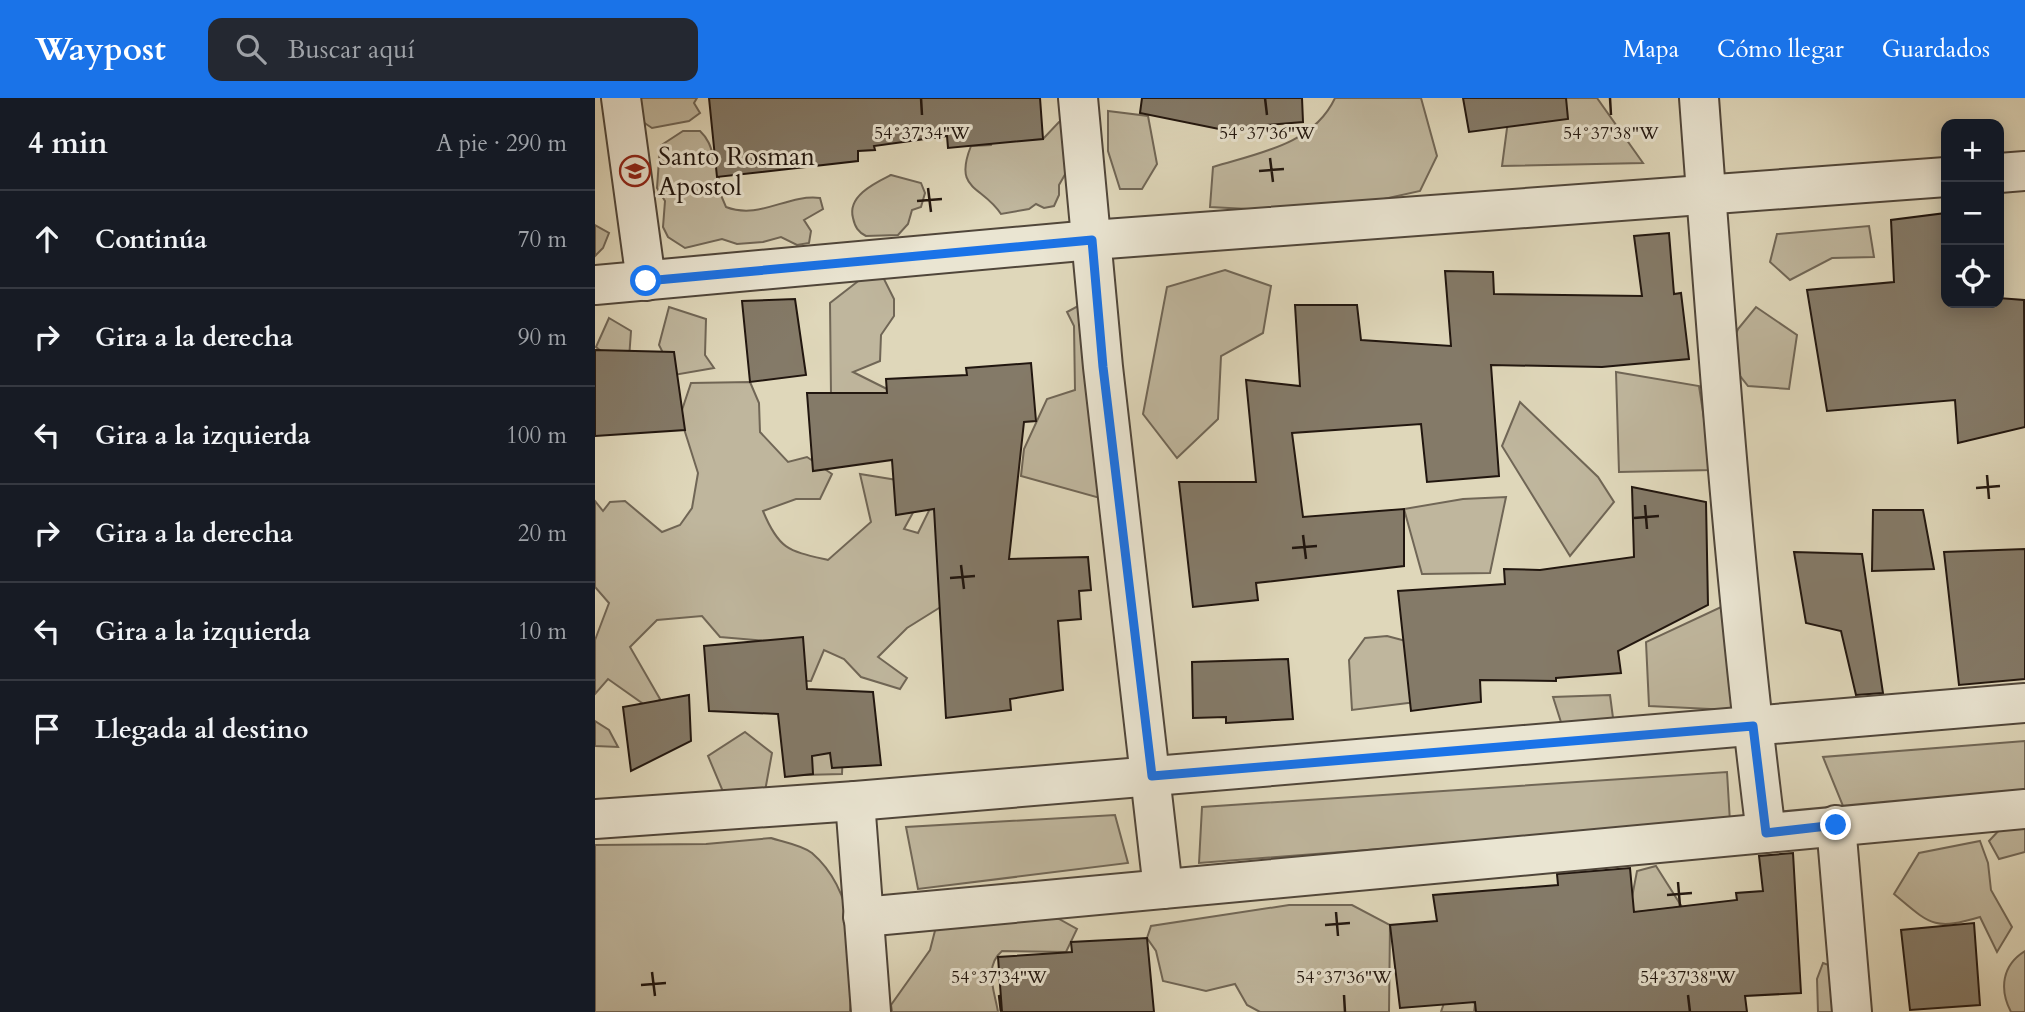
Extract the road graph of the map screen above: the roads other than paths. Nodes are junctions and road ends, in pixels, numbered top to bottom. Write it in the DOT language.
graph roads {
  1 [pos="621,98"];
  2 [pos="1078,98"];
  3 [pos="1699,98"];
  4 [pos="2025,171"];
  5 [pos="2004,173"];
  6 [pos="1941,177"];
  7 [pos="1706,193"];
  8 [pos="1092,240"];
  9 [pos="646,281"];
  10 [pos="595,285"];
  11 [pos="2025,703"];
  12 [pos="1753,726"];
  13 [pos="1152,776"];
  14 [pos="855,801"];
  15 [pos="2025,809"];
  16 [pos="595,819"];
  17 [pos="1836,825"];
  18 [pos="1766,833"];
  19 [pos="1163,889"];
  20 [pos="863,917"];
  21 [pos="871,1012"];
  22 [pos="1852,1012"];
  1 -- 9 [label="street"];
  2 -- 8 [label="street"];
  3 -- 7 [label="street"];
  4 -- 5 [label="street"];
  6 -- 7 [label="street"];
  7 -- 8 [label="street"];
  7 -- 12 [label="street"];
  8 -- 9 [label="street"];
  8 -- 13 [label="street"];
  9 -- 10 [label="street"];
  11 -- 12 [label="street"];
  12 -- 13 [label="street"];
  12 -- 18 [label="street"];
  13 -- 14 [label="street"];
  13 -- 19 [label="street"];
  14 -- 16 [label="street"];
  14 -- 20 [label="street"];
  15 -- 17 [label="street"];
  17 -- 18 [label="street"];
  17 -- 22 [label="street"];
  18 -- 19 [label="street"];
  19 -- 20 [label="street"];
  20 -- 21 [label="street"];
}
